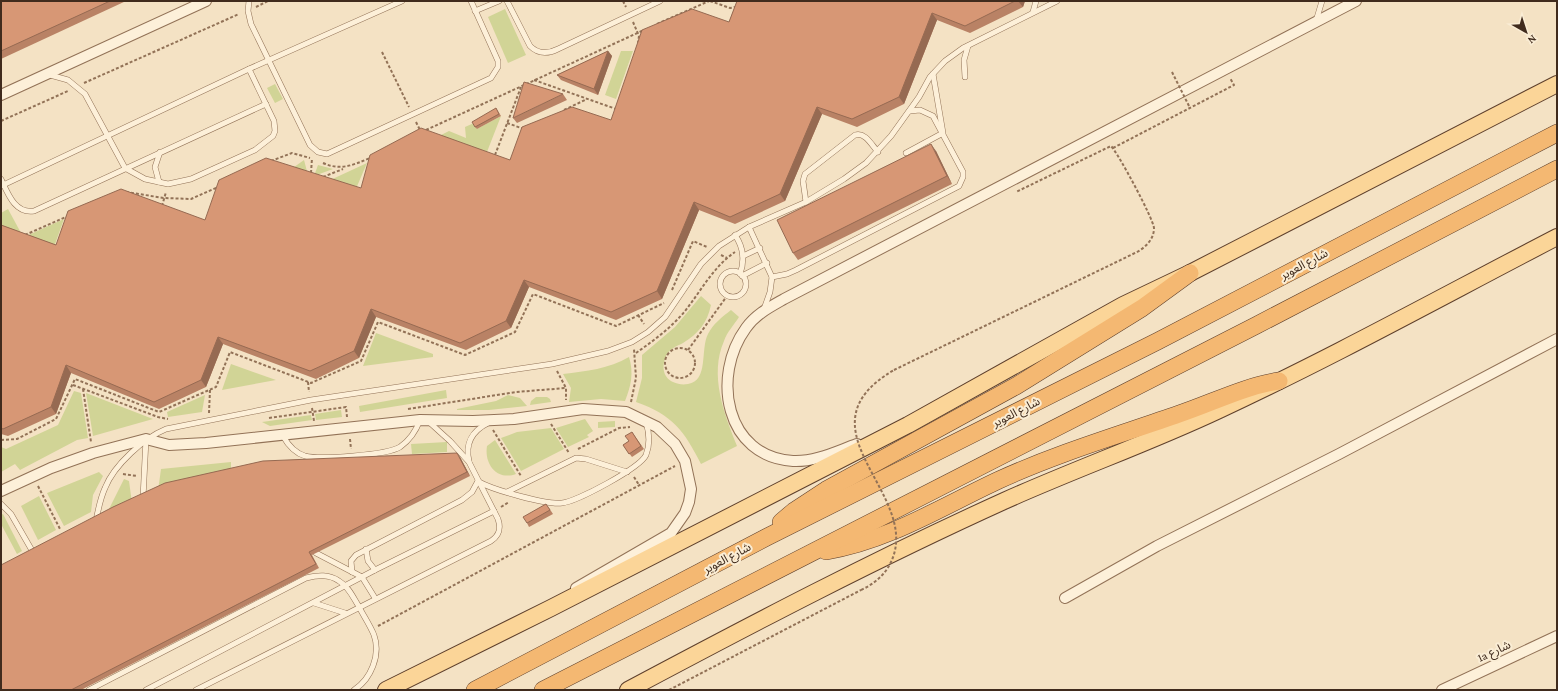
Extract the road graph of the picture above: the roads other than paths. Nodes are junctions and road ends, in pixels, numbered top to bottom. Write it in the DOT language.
graph roads {
  1 [pos="206,1"];
  2 [pos="249,1"];
  3 [pos="402,1"];
  4 [pos="471,1"];
  5 [pos="499,1"];
  6 [pos="507,1"];
  7 [pos="660,1"];
  8 [pos="1036,1"];
  9 [pos="1057,1"];
  10 [pos="1322,1"];
  11 [pos="1356,1"];
  12 [pos="475,11"];
  13 [pos="1033,12"];
  14 [pos="1316,22"];
  15 [pos="968,46"];
  16 [pos="268,61"];
  17 [pos="249,69"];
  18 [pos="46,74"];
  19 [pos="933,74"];
  20 [pos="965,77"];
  21 [pos="1557,84"];
  22 [pos="1,95"];
  23 [pos="266,104"];
  24 [pos="910,110"];
  25 [pos="944,133"];
  26 [pos="1557,133"];
  27 [pos="108,137"];
  28 [pos="160,152"];
  29 [pos="878,152"];
  30 [pos="906,153"];
  31 [pos="125,168"];
  32 [pos="1557,169"];
  33 [pos="1,179"];
  34 [pos="159,182"];
  35 [pos="2,186"];
  36 [pos="806,202"];
  37 [pos="749,227"];
  38 [pos="735,235"];
  39 [pos="1557,237"];
  40 [pos="760,248"];
  41 [pos="743,256"];
  42 [pos="767,263"];
  43 [pos="1190,273"];
  44 [pos="741,275"];
  45 [pos="772,277"];
  46 [pos="764,310"];
  47 [pos="1557,339"];
  48 [pos="1279,381"];
  49 [pos="423,420"];
  50 [pos="492,421"];
  51 [pos="647,425"];
  52 [pos="908,425"];
  53 [pos="283,436"];
  54 [pos="146,439"];
  55 [pos="469,462"];
  56 [pos="627,472"];
  57 [pos="478,481"];
  58 [pos="1,490"];
  59 [pos="507,492"];
  60 [pos="143,498"];
  61 [pos="1,504"];
  62 [pos="494,511"];
  63 [pos="92,526"];
  64 [pos="767,537"];
  65 [pos="366,549"];
  66 [pos="316,553"];
  67 [pos="34,554"];
  68 [pos="804,555"];
  69 [pos="375,570"];
  70 [pos="352,572"];
  71 [pos="362,577"];
  72 [pos="346,586"];
  73 [pos="375,598"];
  74 [pos="1065,598"];
  75 [pos="314,603"];
  76 [pos="358,607"];
  77 [pos="552,608"];
  78 [pos="345,613"];
  79 [pos="1557,636"];
  80 [pos="158,648"];
  81 [pos="119,667"];
  82 [pos="89,690"];
  83 [pos="146,690"];
  84 [pos="196,690"];
  85 [pos="354,690"];
  86 [pos="386,690"];
  87 [pos="474,690"];
  88 [pos="543,690"];
  89 [pos="628,690"];
  90 [pos="1442,690"];
  1 -- 18 [label="street"];
  2 -- 16 [label="lane"];
  3 -- 16 [label="lane"];
  4 -- 12 [label="lane"];
  5 -- 12 [label="lane"];
  6 -- 7 [label="lane"];
  8 -- 13 [label="lane"];
  9 -- 13 [label="lane"];
  10 -- 14 [label="lane"];
  11 -- 14 [label="street"];
  12 -- 16 [label="lane"];
  13 -- 15 [label="lane"];
  14 -- 46 [label="street"];
  15 -- 19 [label="lane"];
  15 -- 20 [label="lane"];
  16 -- 17 [label="lane"];
  17 -- 23 [label="lane"];
  17 -- 27 [label="lane"];
  18 -- 22 [label="street"];
  18 -- 27 [label="lane"];
  19 -- 24 [label="lane"];
  19 -- 25 [label="lane"];
  21 -- 43 [label="main road"];
  23 -- 28 [label="lane"];
  23 -- 34 [label="lane"];
  24 -- 25 [label="lane"];
  24 -- 29 [label="lane"];
  25 -- 30 [label="lane"];
  25 -- 45 [label="lane"];
  26 -- 64 [label="highway, شارع العوير"];
  27 -- 31 [label="lane"];
  27 -- 35 [label="lane"];
  28 -- 31 [label="lane"];
  28 -- 34 [label="lane"];
  29 -- 36 [label="lane"];
  29 -- 36 [label="lane"];
  31 -- 34 [label="lane"];
  31 -- 35 [label="lane"];
  32 -- 68 [label="highway"];
  33 -- 35 [label="lane"];
  36 -- 37 [label="lane"];
  37 -- 38 [label="lane"];
  37 -- 40 [label="lane"];
  38 -- 41 [label="lane"];
  38 -- 54 [label="lane"];
  39 -- 48 [label="main road"];
  40 -- 41 [label="lane"];
  40 -- 42 [label="lane"];
  41 -- 44 [label="lane"];
  42 -- 44 [label="lane"];
  42 -- 45 [label="lane"];
  43 -- 52 [label="main road"];
  43 -- 64 [label="highway"];
  44 -- 44 [label="lane"];
  45 -- 46 [label="lane"];
  46 -- 52 [label="street"];
  47 -- 74 [label="street"];
  48 -- 68 [label="highway"];
  48 -- 89 [label="main road"];
  49 -- 50 [label="street"];
  49 -- 53 [label="street"];
  49 -- 53 [label="lane"];
  49 -- 55 [label="lane"];
  50 -- 51 [label="street"];
  50 -- 55 [label="lane"];
  51 -- 56 [label="lane"];
  51 -- 77 [label="street"];
  52 -- 77 [label="main road"];
  53 -- 54 [label="street"];
  54 -- 58 [label="street"];
  54 -- 60 [label="lane"];
  54 -- 63 [label="lane"];
  55 -- 57 [label="lane"];
  56 -- 59 [label="lane"];
  56 -- 59 [label="lane"];
  57 -- 59 [label="lane"];
  57 -- 62 [label="lane"];
  57 -- 65 [label="lane"];
  61 -- 67 [label="lane"];
  62 -- 69 [label="lane"];
  62 -- 73 [label="lane"];
  64 -- 87 [label="highway, شارع العوير"];
  65 -- 69 [label="lane"];
  65 -- 70 [label="lane"];
  66 -- 70 [label="lane"];
  68 -- 88 [label="highway"];
  69 -- 71 [label="lane"];
  70 -- 71 [label="lane"];
  71 -- 72 [label="lane"];
  71 -- 73 [label="lane"];
  72 -- 75 [label="lane"];
  72 -- 76 [label="lane"];
  72 -- 82 [label="lane"];
  73 -- 76 [label="lane"];
  75 -- 78 [label="lane"];
  75 -- 83 [label="lane"];
  76 -- 78 [label="lane"];
  76 -- 85 [label="lane"];
  77 -- 86 [label="main road"];
  78 -- 84 [label="lane"];
  79 -- 90 [label="street, 1a شارع"];
  80 -- 81 [label="lane"];
}
